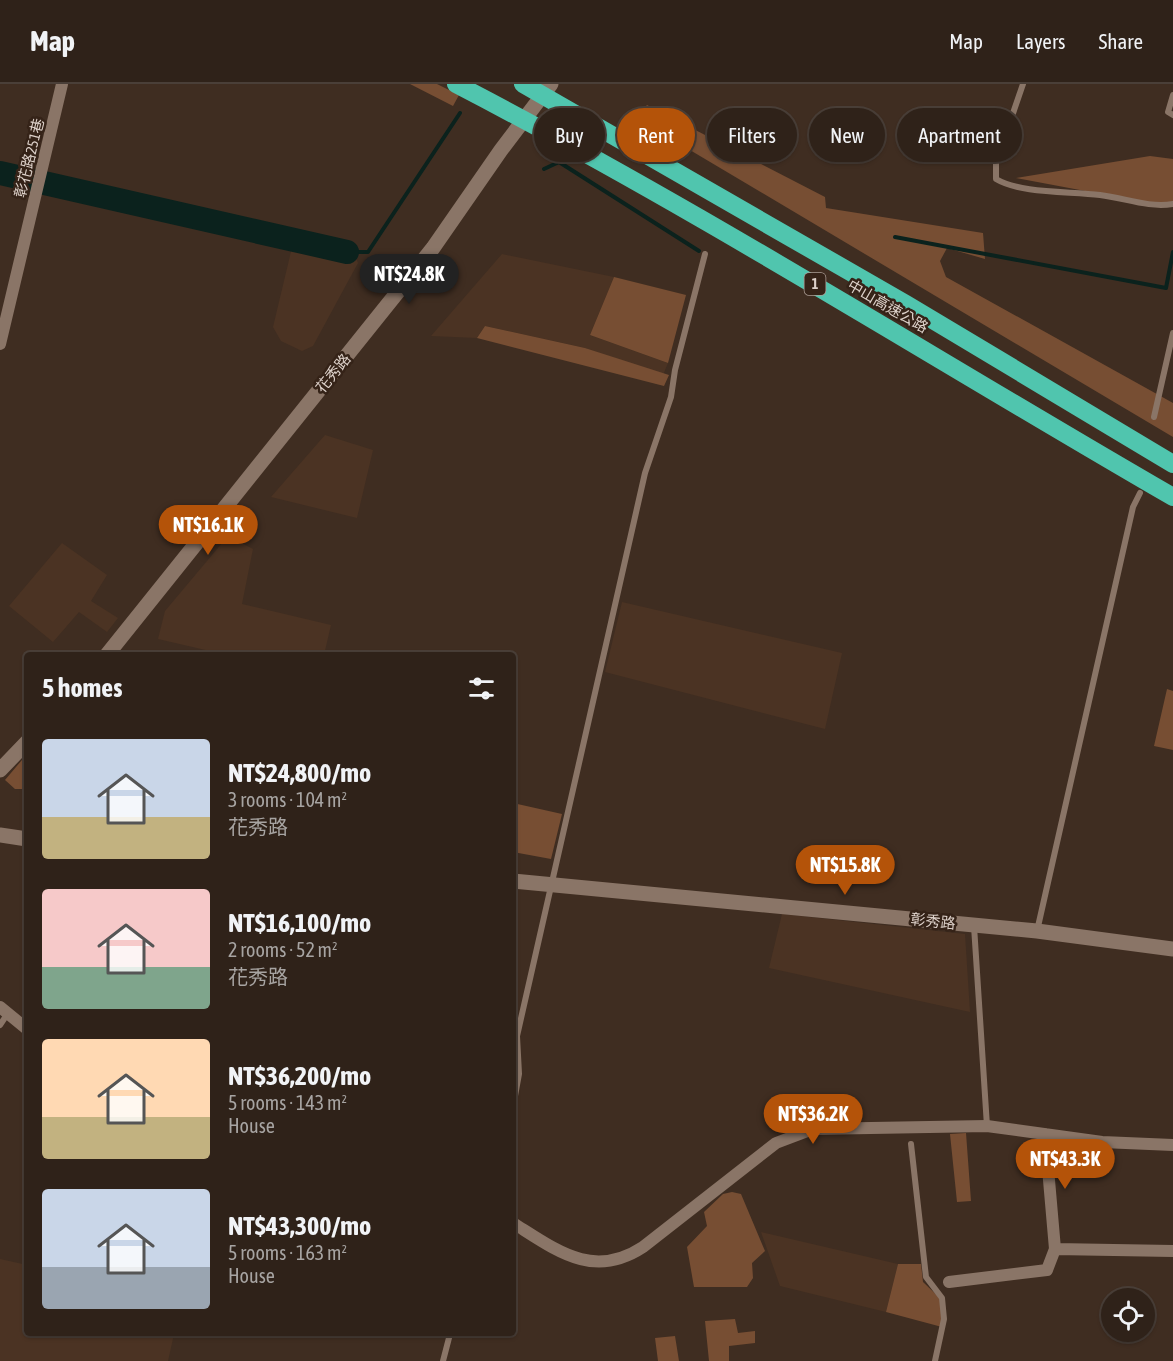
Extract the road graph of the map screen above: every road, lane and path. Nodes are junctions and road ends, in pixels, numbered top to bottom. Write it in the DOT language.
graph roads {
  1 [pos="63,84"];
  2 [pos="456,84"];
  3 [pos="522,84"];
  4 [pos="551,84"];
  5 [pos="1023,84"];
  6 [pos="1173,95"];
  7 [pos="1173,115"];
  8 [pos="1173,204"];
  9 [pos="705,254"];
  10 [pos="1173,333"];
  11 [pos="0,344"];
  12 [pos="1154,417"];
  13 [pos="1173,464"];
  14 [pos="1140,493"];
  15 [pos="1173,497"];
  16 [pos="109,652"];
  17 [pos="24,745"];
  18 [pos="0,770"];
  19 [pos="0,835"];
  20 [pos="24,839"];
  21 [pos="516,881"];
  22 [pos="552,883"];
  23 [pos="974,925"];
  24 [pos="1037,931"];
  25 [pos="1173,950"];
  26 [pos="4,1010"];
  27 [pos="0,1025"];
  28 [pos="24,1027"];
  29 [pos="516,1090"];
  30 [pos="987,1126"];
  31 [pos="1045,1134"];
  32 [pos="911,1144"];
  33 [pos="1173,1145"];
  34 [pos="516,1225"];
  35 [pos="1055,1249"];
  36 [pos="1173,1251"];
  37 [pos="949,1282"];
  38 [pos="449,1336"];
  39 [pos="443,1361"];
  40 [pos="935,1361"];
  1 -- 11 [label="street, 彰花路251巷"];
  2 -- 15 [label="highway, 中山高速公路 / 1"];
  3 -- 13 [label="highway, 中山高速公路 / 1"];
  4 -- 16 [label="street, 花秀路"];
  5 -- 8 [label="lane"];
  6 -- 7 [label="lane"];
  9 -- 22 [label="lane"];
  10 -- 12 [label="lane"];
  14 -- 24 [label="lane"];
  17 -- 18 [label="street"];
  19 -- 20 [label="street"];
  21 -- 22 [label="street, 彰秀路"];
  22 -- 23 [label="street, 彰秀路"];
  22 -- 29 [label="lane"];
  23 -- 24 [label="street, 彰秀路"];
  23 -- 30 [label="lane"];
  24 -- 25 [label="street, 彰秀路"];
  26 -- 27 [label="lane"];
  26 -- 28 [label="street"];
  30 -- 31 [label="street"];
  30 -- 34 [label="street"];
  31 -- 33 [label="street"];
  31 -- 35 [label="street"];
  32 -- 40 [label="lane"];
  35 -- 36 [label="street"];
  35 -- 37 [label="street"];
  38 -- 39 [label="lane"];
}
